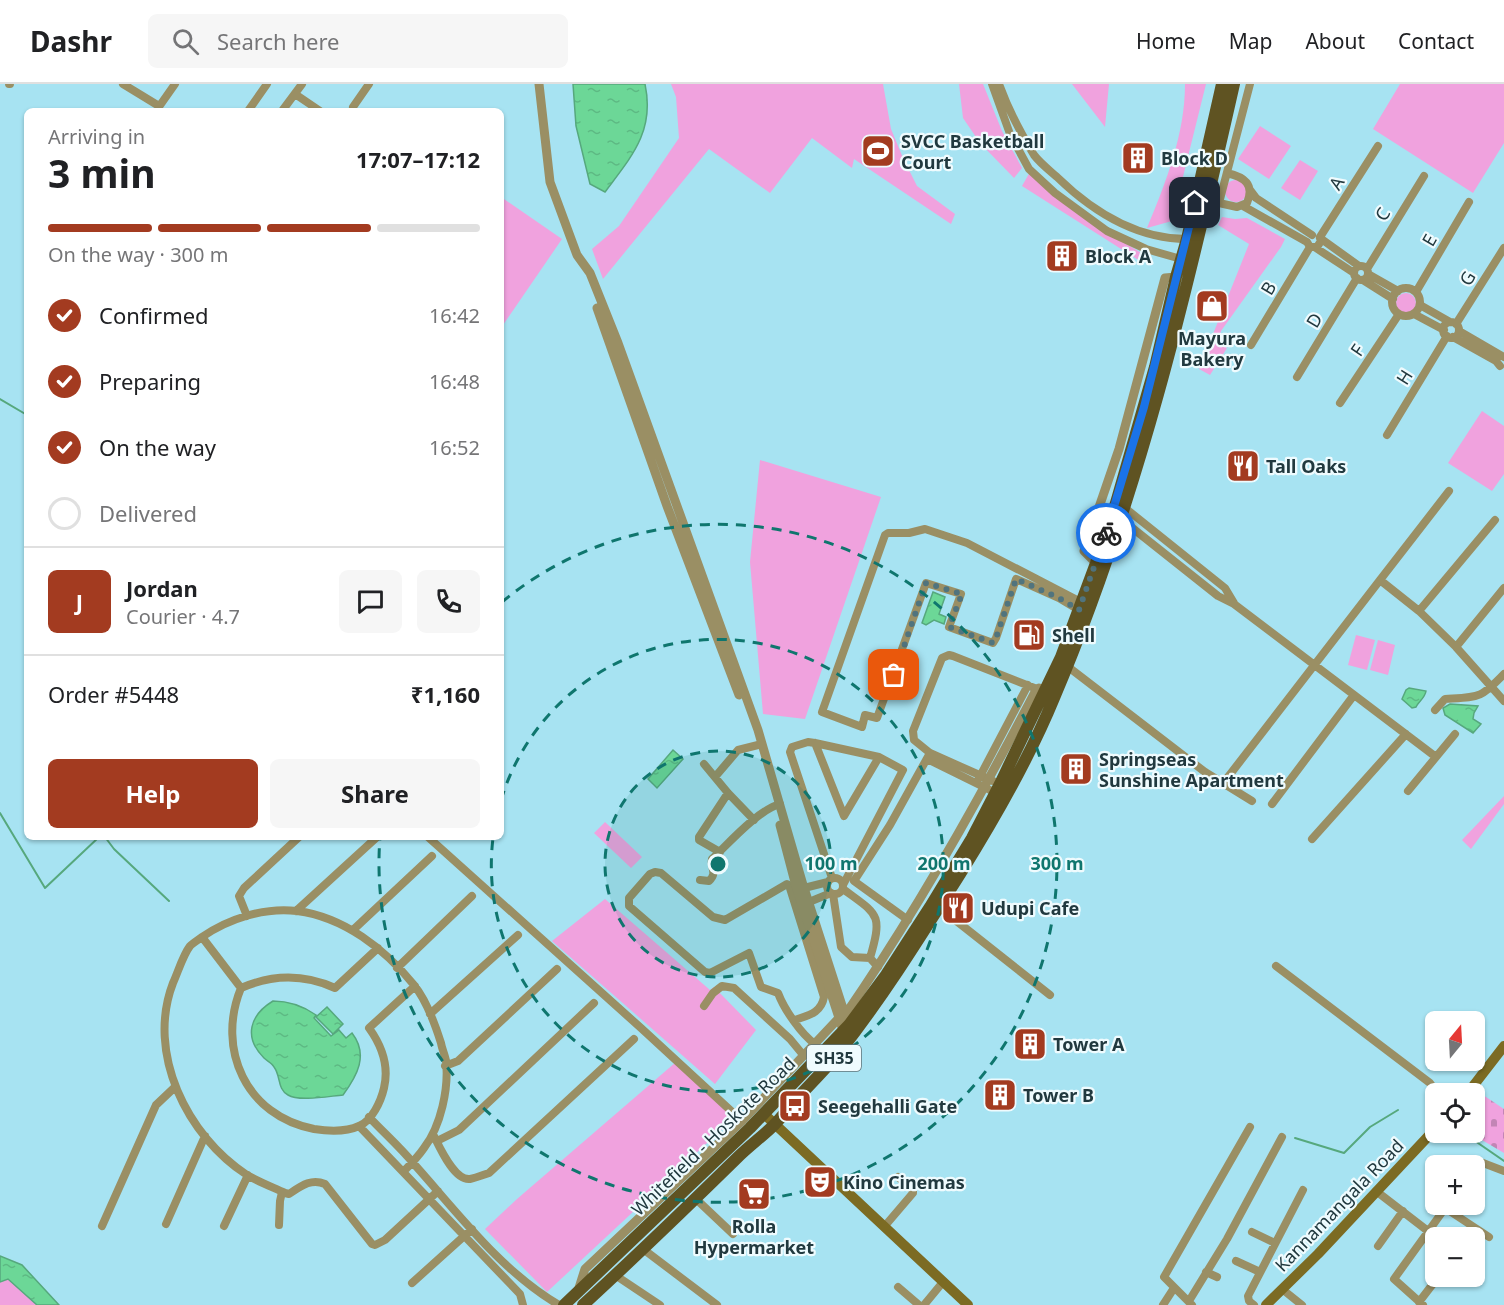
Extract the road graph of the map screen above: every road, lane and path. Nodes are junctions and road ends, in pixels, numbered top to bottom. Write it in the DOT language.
graph roads {
  1 [pos="123,84"];
  2 [pos="175,84"];
  3 [pos="267,84"];
  4 [pos="302,84"];
  5 [pos="369,84"];
  6 [pos="539,84"];
  7 [pos="992,84"];
  8 [pos="999,84"];
  9 [pos="1222,84"];
  10 [pos="1234,84"];
  11 [pos="1250,84"];
  12 [pos="295,94"];
  13 [pos="353,107"];
  14 [pos="156,108"];
  15 [pos="158,108"];
  16 [pos="250,108"];
  17 [pos="284,108"];
  18 [pos="316,108"];
  19 [pos="1378,146"];
  20 [pos="1227,173"];
  21 [pos="1424,176"];
  22 [pos="1250,190"];
  23 [pos="1469,202"];
  24 [pos="1218,203"];
  25 [pos="1243,206"];
  26 [pos="1204,218"];
  27 [pos="1187,239"];
  28 [pos="1314,242"];
  29 [pos="1504,248"];
  30 [pos="1181,259"];
  31 [pos="1361,273"];
  32 [pos="1176,277"];
  33 [pos="1398,291"];
  34 [pos="1416,292"];
  35 [pos="1393,299"];
  36 [pos="1420,306"];
  37 [pos="1399,314"];
  38 [pos="1414,314"];
  39 [pos="1452,330"];
  40 [pos="1251,345"];
  41 [pos="1504,357"];
  42 [pos="1500,366"];
  43 [pos="1297,377"];
  44 [pos="1340,403"];
  45 [pos="1150,408"];
  46 [pos="1387,435"];
  47 [pos="1449,491"];
  48 [pos="1123,513"];
  49 [pos="1495,520"];
  50 [pos="1096,562"];
  51 [pos="1380,580"];
  52 [pos="1504,588"];
  53 [pos="1234,604"];
  54 [pos="1080,606"];
  55 [pos="1419,611"];
  56 [pos="1456,647"];
  57 [pos="1313,664"];
  58 [pos="1067,666"];
  59 [pos="1504,674"];
  60 [pos="1492,687"];
  61 [pos="1037,688"];
  62 [pos="1354,695"];
  63 [pos="1504,701"];
  64 [pos="1435,710"];
  65 [pos="1406,734"];
  66 [pos="1455,734"];
  67 [pos="815,743"];
  68 [pos="760,744"];
  69 [pos="929,756"];
  70 [pos="879,757"];
  71 [pos="1436,757"];
  72 [pos="704,764"];
  73 [pos="715,777"];
  74 [pos="1228,777"];
  75 [pos="988,783"];
  76 [pos="1408,790"];
  77 [pos="728,793"];
  78 [pos="1252,801"];
  79 [pos="1272,804"];
  80 [pos="778,805"];
  81 [pos="754,820"];
  82 [pos="1312,838"];
  83 [pos="296,840"];
  84 [pos="374,840"];
  85 [pos="431,840"];
  86 [pos="720,852"];
  87 [pos="432,856"];
  88 [pos="700,880"];
  89 [pos="830,880"];
  90 [pos="792,884"];
  91 [pos="843,887"];
  92 [pos="804,888"];
  93 [pos="832,894"];
  94 [pos="472,896"];
  95 [pos="809,902"];
  96 [pos="940,908"];
  97 [pos="296,911"];
  98 [pos="247,916"];
  99 [pos="908,920"];
  100 [pos="353,930"];
  101 [pos="518,935"];
  102 [pos="202,937"];
  103 [pos="378,948"];
  104 [pos="870,958"];
  105 [pos="1276,966"];
  106 [pos="878,967"];
  107 [pos="397,968"];
  108 [pos="557,969"];
  109 [pos="415,986"];
  110 [pos="241,988"];
  111 [pos="1050,995"];
  112 [pos="594,1003"];
  113 [pos="704,1006"];
  114 [pos="430,1014"];
  115 [pos="795,1020"];
  116 [pos="847,1026"];
  117 [pos="634,1039"];
  118 [pos="815,1044"];
  119 [pos="1504,1046"];
  120 [pos="804,1056"];
  121 [pos="446,1066"];
  122 [pos="1430,1083"];
  123 [pos="1475,1083"];
  124 [pos="175,1087"];
  125 [pos="764,1114"];
  126 [pos="369,1117"];
  127 [pos="742,1121"];
  128 [pos="775,1124"];
  129 [pos="359,1126"];
  130 [pos="1250,1127"];
  131 [pos="205,1136"];
  132 [pos="1282,1137"];
  133 [pos="435,1138"];
  134 [pos="1425,1140"];
  135 [pos="413,1162"];
  136 [pos="1485,1164"];
  137 [pos="1504,1171"];
  138 [pos="403,1172"];
  139 [pos="248,1175"];
  140 [pos="898,1177"];
  141 [pos="1303,1190"];
  142 [pos="438,1191"];
  143 [pos="1376,1191"];
  144 [pos="282,1192"];
  145 [pos="696,1199"];
  146 [pos="429,1200"];
  147 [pos="1403,1211"];
  148 [pos="1458,1215"];
  149 [pos="166,1224"];
  150 [pos="279,1225"];
  151 [pos="102,1226"];
  152 [pos="224,1226"];
  153 [pos="884,1227"];
  154 [pos="472,1228"];
  155 [pos="1425,1228"];
  156 [pos="1252,1232"];
  157 [pos="733,1234"];
  158 [pos="1425,1234"];
  159 [pos="464,1236"];
  160 [pos="1489,1237"];
  161 [pos="1275,1243"];
  162 [pos="1378,1246"];
  163 [pos="643,1249"];
  164 [pos="1236,1261"];
  165 [pos="1206,1272"];
  166 [pos="1260,1272"];
  167 [pos="615,1275"];
  168 [pos="1217,1277"];
  169 [pos="944,1282"];
  170 [pos="412,1283"];
  171 [pos="898,1287"];
  172 [pos="1432,1287"];
  173 [pos="1174,1288"];
  174 [pos="1282,1289"];
  175 [pos="578,1292"];
  176 [pos="1191,1303"];
  177 [pos="1421,1303"];
  178 [pos="523,1305"];
  179 [pos="559,1305"];
  180 [pos="564,1305"];
  181 [pos="583,1305"];
  182 [pos="660,1305"];
  183 [pos="717,1305"];
  184 [pos="919,1305"];
  185 [pos="924,1305"];
  186 [pos="968,1305"];
  187 [pos="1162,1305"];
  188 [pos="1254,1305"];
  189 [pos="1266,1305"];
  190 [pos="1302,1305"];
  1 -- 14 [label="street"];
  2 -- 15 [label="street"];
  3 -- 16 [label="street"];
  4 -- 12 [label="street"];
  5 -- 13 [label="street"];
  6 -- 68 [label="street"];
  7 -- 30 [label="street"];
  8 -- 27 [label="street"];
  9 -- 27 [label="main road, Whitefield - Hoskote Road / SH35"];
  10 -- 26 [label="main road, Whitefield - Hoskote Road / SH35"];
  11 -- 20 [label="street"];
  12 -- 17 [label="street"];
  12 -- 18 [label="street"];
  19 -- 28 [label="street, A"];
  20 -- 22 [label="street"];
  20 -- 24 [label="street"];
  21 -- 31 [label="street, C"];
  22 -- 25 [label="street"];
  22 -- 28 [label="street"];
  23 -- 34 [label="street, E"];
  24 -- 25 [label="street"];
  24 -- 26 [label="street"];
  25 -- 28 [label="street"];
  26 -- 45 [label="main road, Whitefield - Hoskote Road / SH35"];
  27 -- 30 [label="main road, Whitefield - Hoskote Road / SH35"];
  28 -- 31 [label="street"];
  28 -- 40 [label="street, B"];
  29 -- 39 [label="street, G"];
  30 -- 32 [label="main road, Whitefield - Hoskote Road / SH35"];
  31 -- 33 [label="street"];
  31 -- 35 [label="street"];
  31 -- 43 [label="street, D"];
  32 -- 45 [label="main road, Whitefield - Hoskote Road / SH35"];
  32 -- 50 [label="street"];
  33 -- 34 [label="street"];
  33 -- 35 [label="street"];
  34 -- 36 [label="street"];
  35 -- 37 [label="street"];
  36 -- 38 [label="street"];
  36 -- 39 [label="street"];
  37 -- 38 [label="street"];
  37 -- 44 [label="street, F"];
  38 -- 39 [label="street"];
  39 -- 41 [label="street"];
  39 -- 42 [label="street"];
  39 -- 46 [label="street, H"];
  45 -- 48 [label="main road, Whitefield - Hoskote Road / SH35"];
  45 -- 50 [label="main road, Whitefield - Hoskote Road / SH35"];
  47 -- 51 [label="street"];
  48 -- 53 [label="street"];
  48 -- 53 [label="street"];
  48 -- 58 [label="main road, Whitefield - Hoskote Road / SH35"];
  49 -- 55 [label="street"];
  50 -- 54 [label="main road, Whitefield - Hoskote Road / SH35"];
  51 -- 55 [label="street"];
  51 -- 57 [label="street"];
  52 -- 56 [label="street"];
  53 -- 57 [label="street"];
  54 -- 54 [label="street"];
  54 -- 61 [label="main road, Whitefield - Hoskote Road / SH35"];
  55 -- 56 [label="street"];
  56 -- 60 [label="street"];
  57 -- 62 [label="street"];
  57 -- 74 [label="street"];
  58 -- 78 [label="street"];
  58 -- 96 [label="main road, Whitefield - Hoskote Road / SH35"];
  59 -- 60 [label="street"];
  60 -- 63 [label="street"];
  60 -- 64 [label="street"];
  61 -- 69 [label="street"];
  61 -- 75 [label="main road, Whitefield - Hoskote Road / SH35"];
  61 -- 75 [label="street"];
  62 -- 65 [label="street"];
  62 -- 79 [label="street"];
  65 -- 71 [label="street"];
  65 -- 82 [label="street"];
  66 -- 71 [label="street"];
  67 -- 70 [label="street"];
  67 -- 70 [label="street"];
  67 -- 89 [label="street"];
  68 -- 73 [label="street"];
  68 -- 80 [label="street"];
  69 -- 75 [label="street"];
  69 -- 99 [label="street"];
  70 -- 91 [label="street"];
  71 -- 76 [label="street"];
  72 -- 73 [label="street"];
  73 -- 77 [label="street"];
  75 -- 99 [label="street"];
  75 -- 116 [label="main road, Whitefield - Hoskote Road / SH35"];
  77 -- 81 [label="street"];
  77 -- 86 [label="street"];
  80 -- 81 [label="street"];
  80 -- 90 [label="street"];
  80 -- 92 [label="street"];
  81 -- 86 [label="street"];
  83 -- 98 [label="street"];
  84 -- 97 [label="street"];
  85 -- 127 [label="street"];
  86 -- 88 [label="street"];
  87 -- 100 [label="street"];
  89 -- 91 [label="street"];
  89 -- 92 [label="street"];
  89 -- 93 [label="street"];
  90 -- 115 [label="street"];
  90 -- 115 [label="street"];
  90 -- 116 [label="street"];
  91 -- 93 [label="street"];
  91 -- 104 [label="street"];
  92 -- 95 [label="street"];
  93 -- 95 [label="street"];
  93 -- 104 [label="street"];
  94 -- 107 [label="street"];
  95 -- 116 [label="street"];
  96 -- 111 [label="street"];
  96 -- 116 [label="main road, Whitefield - Hoskote Road / SH35"];
  97 -- 98 [label="street"];
  97 -- 100 [label="street"];
  98 -- 102 [label="street"];
  99 -- 106 [label="street"];
  100 -- 103 [label="street"];
  101 -- 114 [label="street"];
  102 -- 110 [label="street"];
  102 -- 124 [label="street"];
  103 -- 107 [label="street"];
  103 -- 110 [label="street"];
  104 -- 106 [label="street"];
  105 -- 122 [label="street"];
  106 -- 116 [label="street"];
  107 -- 109 [label="street"];
  108 -- 121 [label="street"];
  109 -- 114 [label="street"];
  109 -- 126 [label="street"];
  110 -- 129 [label="street"];
  112 -- 133 [label="street"];
  113 -- 120 [label="street"];
  114 -- 121 [label="street"];
  115 -- 118 [label="street"];
  116 -- 118 [label="street"];
  116 -- 125 [label="main road, Whitefield - Hoskote Road / SH35"];
  116 -- 128 [label="main road, Whitefield - Hoskote Road / SH35"];
  117 -- 133 [label="street"];
  118 -- 120 [label="street"];
  119 -- 123 [label="main road"];
  120 -- 127 [label="street"];
  121 -- 133 [label="street"];
  124 -- 131 [label="street"];
  124 -- 151 [label="street"];
  125 -- 128 [label="main road"];
  125 -- 175 [label="main road, Whitefield - Hoskote Road / SH35"];
  126 -- 129 [label="street"];
  126 -- 135 [label="street"];
  127 -- 175 [label="street"];
  128 -- 145 [label="main road, Whitefield - Hoskote Road / SH35"];
  128 -- 153 [label="main road"];
  129 -- 138 [label="street"];
  130 -- 173 [label="street"];
  131 -- 139 [label="street"];
  131 -- 149 [label="street"];
  132 -- 165 [label="street"];
  133 -- 135 [label="street"];
  134 -- 143 [label="main road, Kannamangala Road"];
  135 -- 138 [label="street"];
  135 -- 142 [label="street"];
  136 -- 137 [label="street"];
  138 -- 146 [label="street"];
  139 -- 144 [label="street"];
  139 -- 152 [label="street"];
  140 -- 153 [label="street"];
  141 -- 161 [label="street"];
  142 -- 146 [label="street"];
  142 -- 154 [label="street"];
  143 -- 147 [label="street"];
  143 -- 174 [label="main road, Kannamangala Road"];
  144 -- 146 [label="street"];
  144 -- 150 [label="street"];
  145 -- 157 [label="street"];
  145 -- 163 [label="main road, Whitefield - Hoskote Road / SH35"];
  146 -- 159 [label="street"];
  147 -- 155 [label="street"];
  147 -- 162 [label="street"];
  148 -- 160 [label="street"];
  153 -- 169 [label="main road"];
  154 -- 159 [label="street"];
  154 -- 179 [label="street"];
  156 -- 161 [label="street"];
  158 -- 177 [label="street"];
  159 -- 170 [label="street"];
  159 -- 178 [label="street"];
  161 -- 166 [label="street"];
  163 -- 167 [label="main road, Whitefield - Hoskote Road / SH35"];
  163 -- 183 [label="street"];
  164 -- 166 [label="street"];
  165 -- 168 [label="street"];
  165 -- 176 [label="street"];
  166 -- 188 [label="street"];
  167 -- 181 [label="main road, Whitefield - Hoskote Road / SH35"];
  167 -- 182 [label="street"];
  169 -- 185 [label="street"];
  169 -- 186 [label="main road"];
  171 -- 184 [label="street"];
  172 -- 177 [label="street"];
  173 -- 176 [label="street"];
  173 -- 187 [label="street"];
  174 -- 189 [label="main road, Kannamangala Road"];
  174 -- 190 [label="street"];
  175 -- 180 [label="main road, Whitefield - Hoskote Road / SH35"];
}
